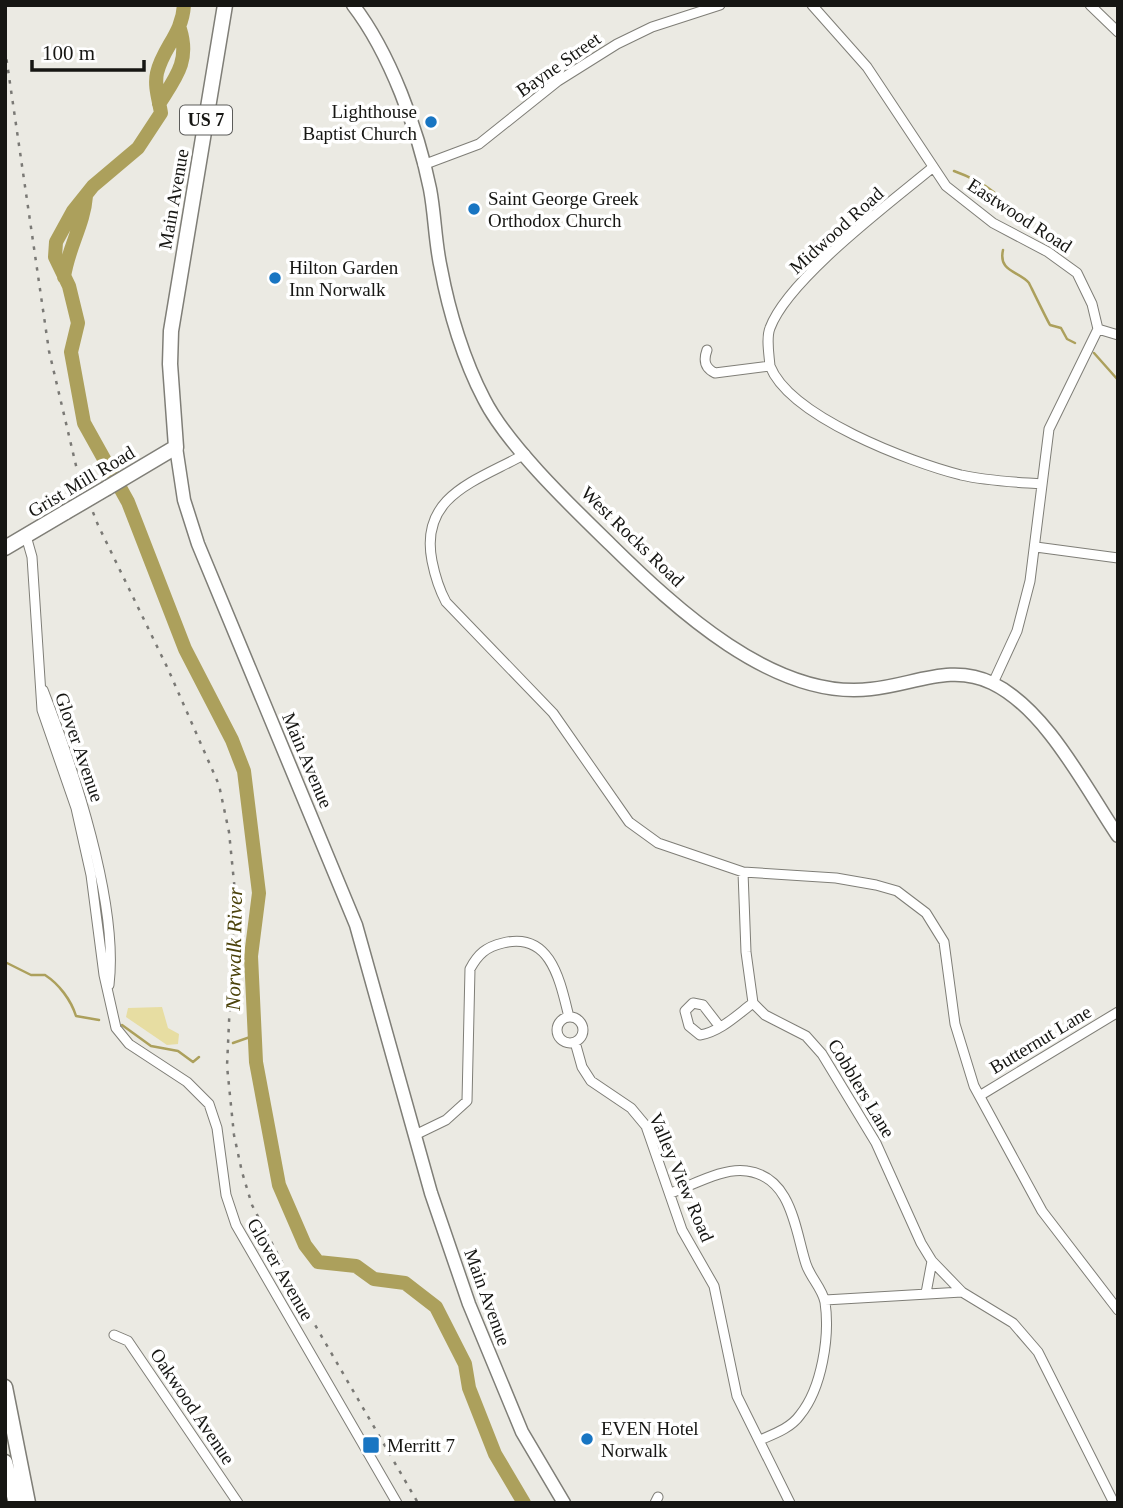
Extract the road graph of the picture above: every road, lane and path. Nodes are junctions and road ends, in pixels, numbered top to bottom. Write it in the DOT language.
graph roads {
  1 [pos="225,5"];
  2 [pos="353,5"];
  3 [pos="720,5"];
  4 [pos="812,5"];
  5 [pos="1090,5"];
  6 [pos="1118,32"];
  7 [pos="423,165"];
  8 [pos="932,169"];
  9 [pos="1098,329"];
  10 [pos="1118,335"];
  11 [pos="707,350"];
  12 [pos="770,366"];
  13 [pos="176,447"];
  14 [pos="525,454"];
  15 [pos="1042,484"];
  16 [pos="26,536"];
  17 [pos="1036,547"];
  18 [pos="5,548"];
  19 [pos="1118,558"];
  20 [pos="993,683"];
  21 [pos="1118,836"];
  22 [pos="743,872"];
  23 [pos="753,1003"];
  24 [pos="1118,1012"];
  25 [pos="569,1017"];
  26 [pos="720,1027"];
  27 [pos="573,1042"];
  28 [pos="981,1095"];
  29 [pos="415,1135"];
  30 [pos="671,1193"];
  31 [pos="932,1261"];
  32 [pos="962,1292"];
  33 [pos="926,1293"];
  34 [pos="825,1300"];
  35 [pos="1118,1310"];
  36 [pos="114,1335"];
  37 [pos="5,1387"];
  38 [pos="760,1440"];
  39 [pos="5,1462"];
  40 [pos="16,1503"];
  41 [pos="28,1503"];
  42 [pos="238,1503"];
  43 [pos="397,1503"];
  44 [pos="564,1503"];
  45 [pos="790,1503"];
  46 [pos="1114,1503"];
  1 -- 13 [label="highway, Main Avenue / US 7"];
  2 -- 7 [label="main road, West Rocks Road"];
  3 -- 7 [label="street, Bayne Street"];
  4 -- 8 [label="street, Eastwood Road"];
  5 -- 6 [label="street"];
  7 -- 14 [label="main road, West Rocks Road"];
  8 -- 9 [label="street, Eastwood Road"];
  8 -- 12 [label="street, Midwood Road"];
  9 -- 10 [label="street"];
  9 -- 15 [label="street"];
  11 -- 12 [label="street"];
  12 -- 15 [label="street"];
  13 -- 16 [label="highway, Grist Mill Road, bridge"];
  13 -- 29 [label="main road, Main Avenue"];
  14 -- 20 [label="main road, West Rocks Road"];
  14 -- 22 [label="street"];
  15 -- 17 [label="street"];
  16 -- 18 [label="highway, Grist Mill Road"];
  16 -- 43 [label="street, Glover Avenue"];
  17 -- 19 [label="street"];
  17 -- 20 [label="street"];
  20 -- 21 [label="main road, West Rocks Road"];
  22 -- 23 [label="street"];
  22 -- 28 [label="street"];
  23 -- 26 [label="street"];
  23 -- 31 [label="street, Cobblers Lane"];
  24 -- 28 [label="street, Butternut Lane"];
  25 -- 27 [label="street, Valley View Road"];
  25 -- 27 [label="street, Valley View Road"];
  25 -- 29 [label="street, Valley View Road"];
  27 -- 30 [label="street, Valley View Road"];
  28 -- 35 [label="street"];
  29 -- 44 [label="main road, Main Avenue"];
  30 -- 34 [label="street"];
  30 -- 38 [label="street, Valley View Road"];
  31 -- 32 [label="street, Cobblers Lane"];
  31 -- 33 [label="street"];
  32 -- 33 [label="street"];
  32 -- 46 [label="street, Cobblers Lane"];
  33 -- 34 [label="street"];
  34 -- 38 [label="street"];
  36 -- 42 [label="street, Oakwood Avenue"];
  37 -- 41 [label="highway"];
  38 -- 45 [label="street, Valley View Road"];
  39 -- 40 [label="highway"];
}
